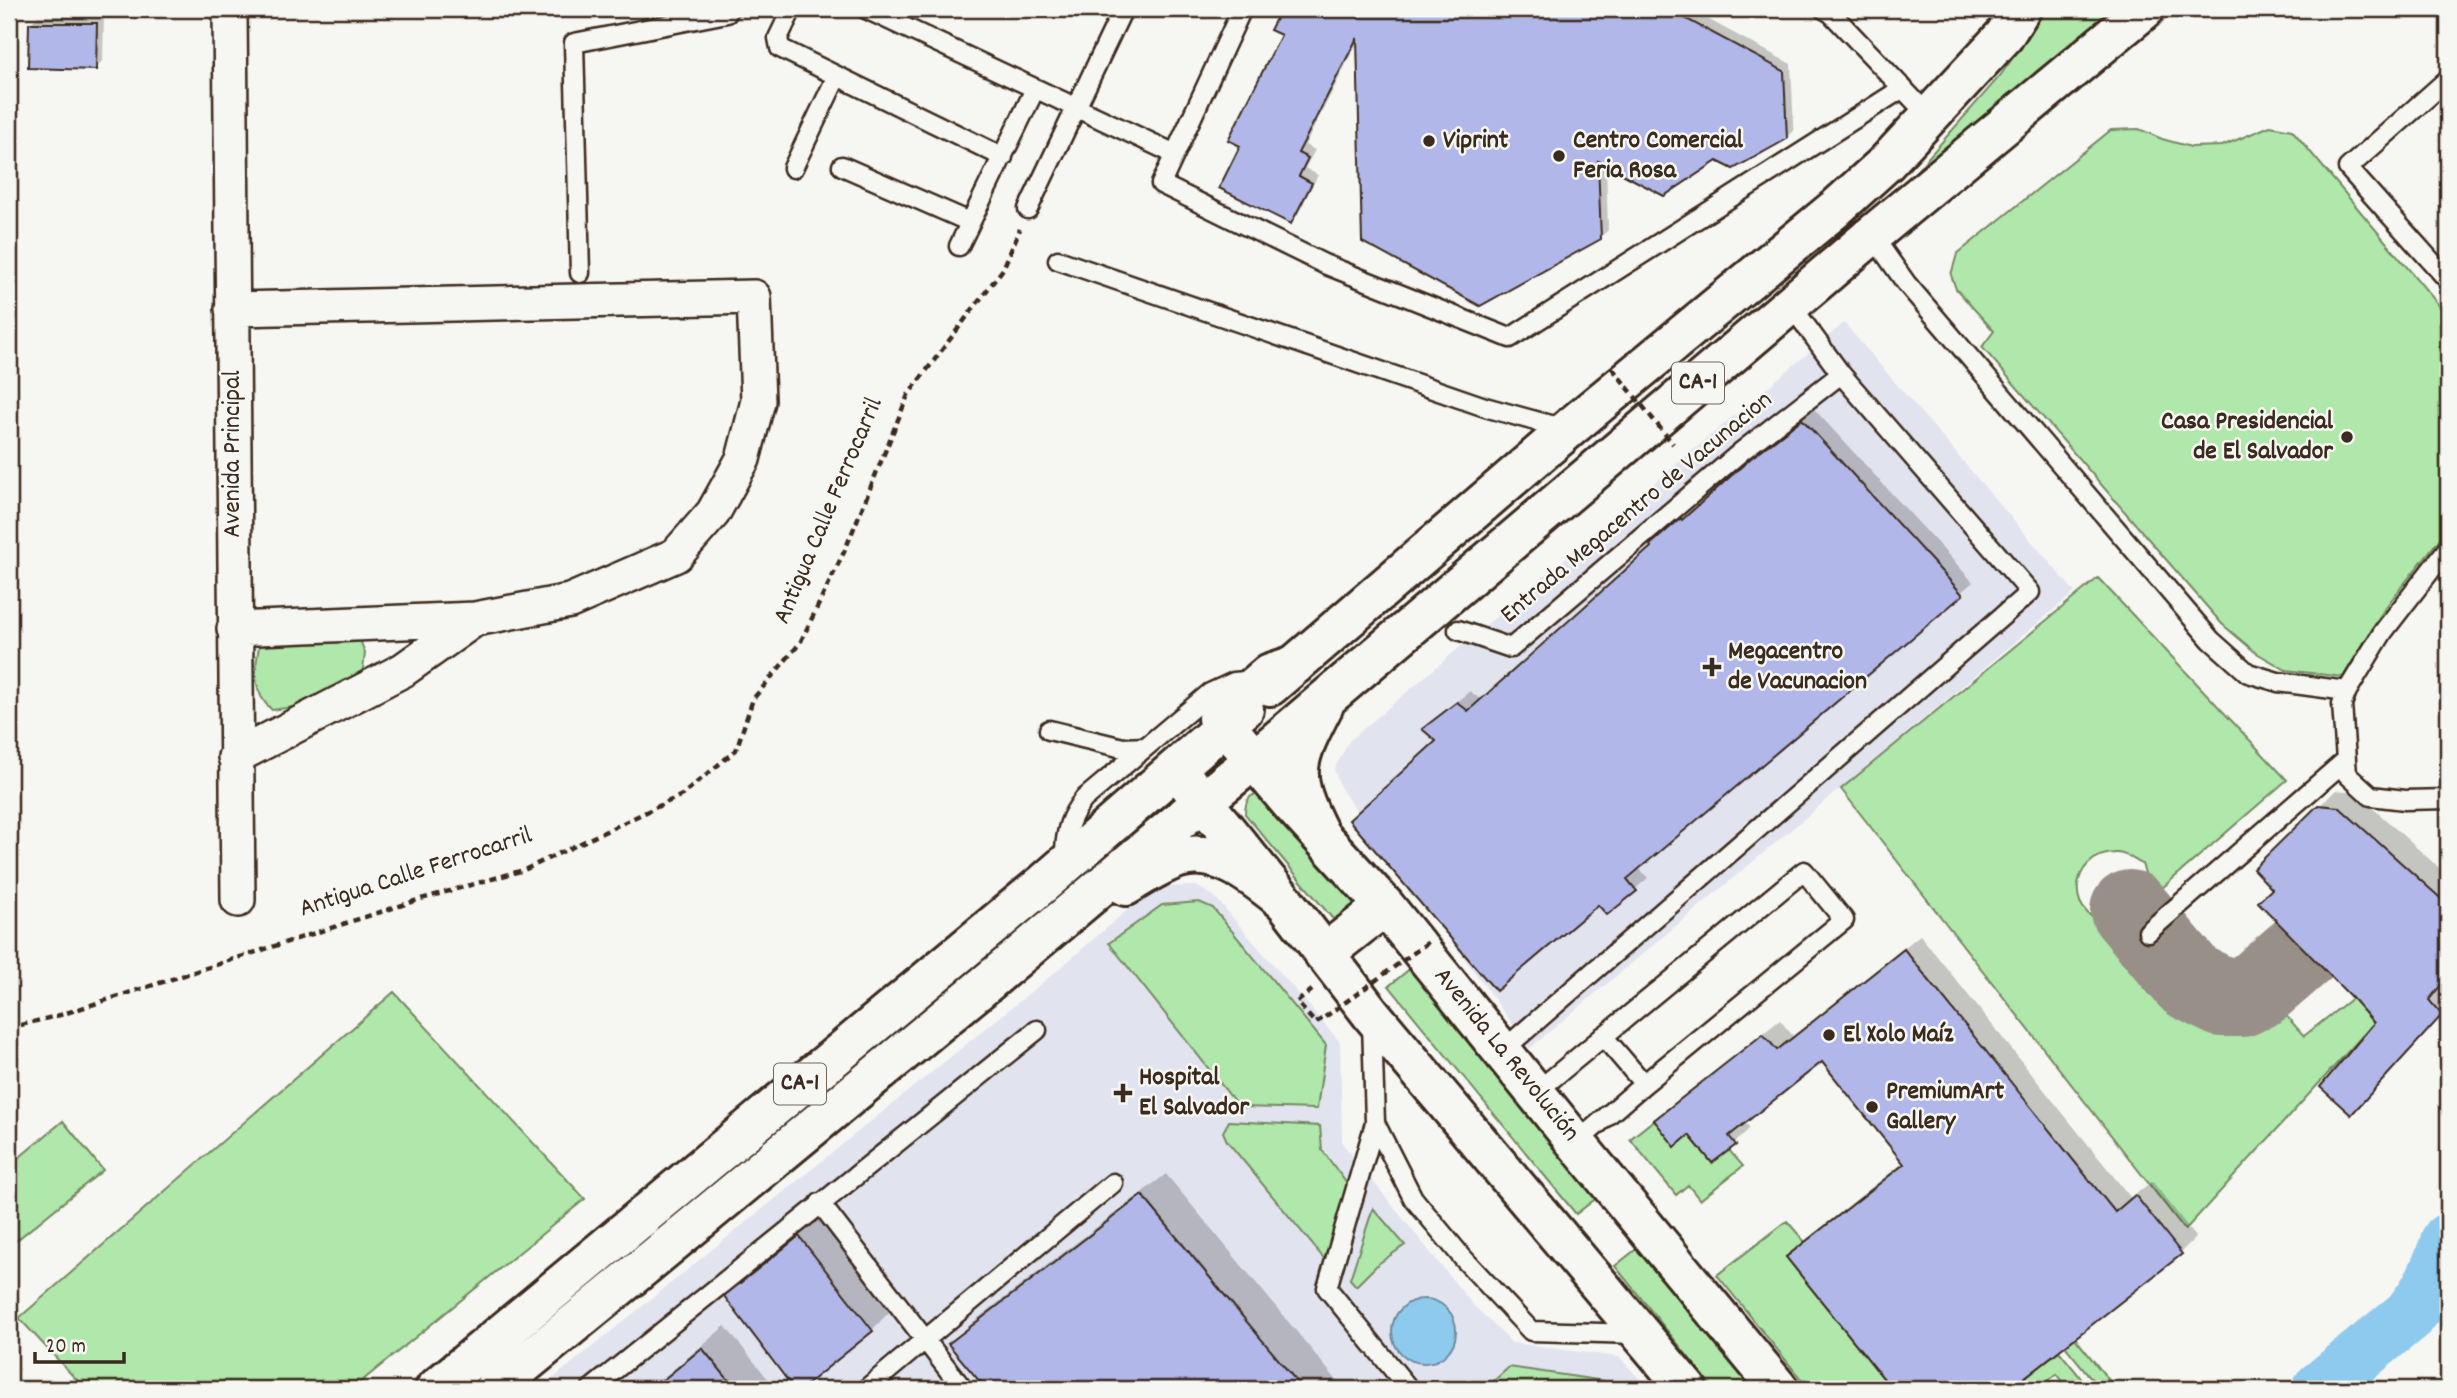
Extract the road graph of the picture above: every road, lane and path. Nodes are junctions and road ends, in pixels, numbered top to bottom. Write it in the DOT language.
graph roads {
  1 [pos="230,9"];
  2 [pos="729,9"];
  3 [pos="792,9"];
  4 [pos="866,9"];
  5 [pos="1123,9"];
  6 [pos="1242,9"];
  7 [pos="1824,9"];
  8 [pos="2021,9"];
  9 [pos="2145,9"];
  10 [pos="837,76"];
  11 [pos="2448,79"];
  12 [pos="1903,88"];
  13 [pos="1035,89"];
  14 [pos="1076,107"];
  15 [pos="1930,117"];
  16 [pos="1175,154"];
  17 [pos="1003,157"];
  18 [pos="842,166"];
  19 [pos="793,168"];
  20 [pos="1028,209"];
  21 [pos="970,222"];
  22 [pos="1872,234"];
  23 [pos="958,246"];
  24 [pos="1058,260"];
  25 [pos="580,273"];
  26 [pos="2448,281"];
  27 [pos="1790,304"];
  28 [pos="232,309"];
  29 [pos="1612,368"];
  30 [pos="1841,373"];
  31 [pos="1572,426"];
  32 [pos="1673,444"];
  33 [pos="2448,548"];
  34 [pos="475,619"];
  35 [pos="234,629"];
  36 [pos="1458,629"];
  37 [pos="2347,691"];
  38 [pos="1327,698"];
  39 [pos="1243,705"];
  40 [pos="1049,730"];
  41 [pos="1145,747"];
  42 [pos="235,757"];
  43 [pos="1254,760"];
  44 [pos="2346,760"];
  45 [pos="1177,770"];
  46 [pos="2448,799"];
  47 [pos="1202,801"];
  48 [pos="1319,833"];
  49 [pos="1065,851"];
  50 [pos="1044,883"];
  51 [pos="237,900"];
  52 [pos="1285,902"];
  53 [pos="1385,906"];
  54 [pos="2148,932"];
  55 [pos="1043,936"];
  56 [pos="1430,941"];
  57 [pos="1319,972"];
  58 [pos="1372,1015"];
  59 [pos="9,1028"];
  60 [pos="1037,1030"];
  61 [pos="1603,1035"];
  62 [pos="1503,1050"];
  63 [pos="1644,1084"];
  64 [pos="1536,1092"];
  65 [pos="1375,1123"];
  66 [pos="749,1127"];
  67 [pos="1576,1143"];
  68 [pos="777,1158"];
  69 [pos="1113,1183"];
  70 [pos="820,1203"];
  71 [pos="1639,1334"];
  72 [pos="924,1340"];
  73 [pos="435,1389"];
  74 [pos="494,1389"];
  75 [pos="591,1389"];
  76 [pos="866,1389"];
  77 [pos="963,1389"];
  78 [pos="1409,1389"];
  79 [pos="1687,1389"];
  80 [pos="1779,1389"];
  1 -- 28 [label="street, Avenida Principal"];
  2 -- 25 [label="lane"];
  3 -- 10 [label="lane"];
  4 -- 13 [label="lane"];
  5 -- 14 [label="lane"];
  6 -- 16 [label="lane"];
  7 -- 12 [label="lane"];
  8 -- 15 [label="main road, CA-1"];
  9 -- 22 [label="main road, CA-1"];
  10 -- 17 [label="lane"];
  10 -- 19 [label="lane"];
  11 -- 26 [label="lane"];
  12 -- 15 [label="lane"];
  12 -- 16 [label="lane"];
  13 -- 14 [label="lane"];
  13 -- 17 [label="lane"];
  14 -- 16 [label="lane"];
  14 -- 20 [label="lane"];
  15 -- 31 [label="main road, CA-1"];
  17 -- 21 [label="lane"];
  18 -- 21 [label="lane"];
  20 -- 59 [label="path, Antigua Calle Ferrocarril"];
  21 -- 23 [label="lane"];
  22 -- 27 [label="main road, CA-1"];
  22 -- 37 [label="lane"];
  24 -- 31 [label="lane"];
  27 -- 30 [label="lane"];
  27 -- 38 [label="main road, CA-1"];
  28 -- 34 [label="street"];
  28 -- 35 [label="street, Avenida Principal"];
  29 -- 32 [label="path, bridge"];
  30 -- 36 [label="lane, Entrada Megacentro de Vacunacion"];
  30 -- 62 [label="lane"];
  31 -- 39 [label="main road, CA-1"];
  33 -- 37 [label="lane"];
  34 -- 35 [label="street"];
  34 -- 42 [label="street"];
  35 -- 42 [label="street, Avenida Principal"];
  37 -- 44 [label="lane"];
  38 -- 43 [label="main road, CA-1"];
  38 -- 48 [label="main road"];
  39 -- 41 [label="lane"];
  39 -- 43 [label="main road, Avenida La Revolución"];
  39 -- 45 [label="main road, CA-1"];
  39 -- 49 [label="main road"];
  40 -- 41 [label="lane"];
  41 -- 49 [label="lane"];
  42 -- 51 [label="street, Avenida Principal"];
  43 -- 47 [label="main road, CA-1"];
  43 -- 48 [label="main road, Avenida La Revolución"];
  44 -- 46 [label="lane"];
  44 -- 54 [label="lane"];
  45 -- 47 [label="main road"];
  45 -- 50 [label="main road, CA-1"];
  47 -- 52 [label="main road"];
  47 -- 55 [label="main road, CA-1"];
  48 -- 53 [label="main road, Avenida La Revolución"];
  49 -- 50 [label="main road"];
  50 -- 66 [label="main road, CA-1"];
  52 -- 55 [label="main road"];
  52 -- 57 [label="main road"];
  53 -- 57 [label="main road"];
  53 -- 62 [label="main road, Avenida La Revolución"];
  55 -- 68 [label="main road, CA-1"];
  56 -- 57 [label="path, bridge"];
  57 -- 58 [label="main road"];
  58 -- 65 [label="lane"];
  58 -- 71 [label="main road"];
  60 -- 70 [label="lane"];
  61 -- 63 [label="lane"];
  61 -- 63 [label="lane"];
  61 -- 64 [label="lane"];
  62 -- 64 [label="main road, Avenida La Revolución"];
  63 -- 67 [label="lane"];
  64 -- 67 [label="main road, Avenida La Revolución"];
  65 -- 71 [label="lane"];
  65 -- 78 [label="lane"];
  66 -- 68 [label="main road"];
  66 -- 73 [label="main road, CA-1"];
  67 -- 80 [label="main road, Avenida La Revolución"];
  68 -- 74 [label="main road, CA-1"];
  69 -- 72 [label="lane"];
  70 -- 72 [label="lane"];
  70 -- 75 [label="lane"];
  71 -- 79 [label="main road"];
  72 -- 76 [label="lane"];
  72 -- 77 [label="lane"];
}
